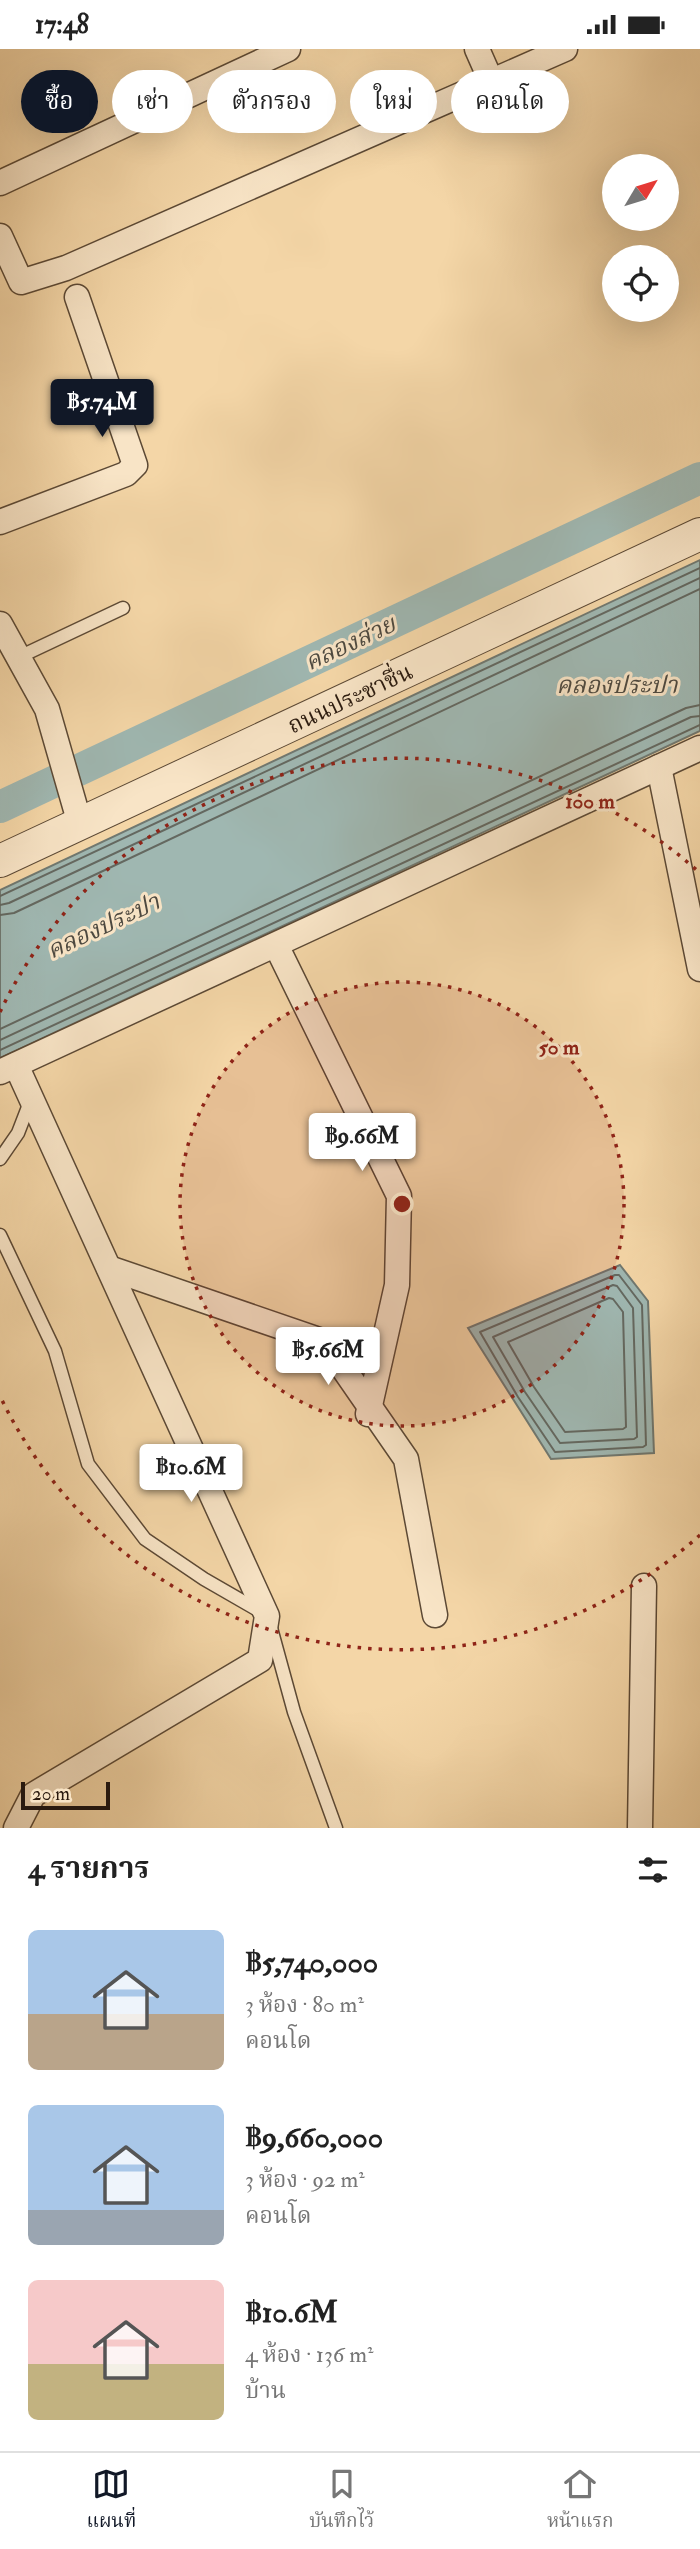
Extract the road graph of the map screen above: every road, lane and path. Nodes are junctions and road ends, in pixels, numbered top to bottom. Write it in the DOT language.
graph roads {
  1 [pos="288,49"];
  2 [pos="477,49"];
  3 [pos="565,49"];
  4 [pos="486,70"];
  5 [pos="520,70"];
  6 [pos="451,101"];
  7 [pos="0,183"];
  8 [pos="0,236"];
  9 [pos="77,297"];
  10 [pos="0,522"];
  11 [pos="700,534"];
  12 [pos="123,608"];
  13 [pos="0,624"];
  14 [pos="19,657"];
  15 [pos="700,748"];
  16 [pos="659,767"];
  17 [pos="80,824"];
  18 [pos="0,861"];
  19 [pos="276,945"];
  20 [pos="700,969"];
  21 [pos="8,1069"];
  22 [pos="32,1098"];
  23 [pos="0,1159"];
  24 [pos="0,1235"];
  25 [pos="109,1268"];
  26 [pos="368,1410"];
  27 [pos="644,1586"];
  28 [pos="435,1615"];
  29 [pos="267,1616"];
  30 [pos="16,1828"];
  31 [pos="336,1828"];
  32 [pos="640,1828"];
  1 -- 7 [label="street"];
  2 -- 4 [label="street"];
  3 -- 5 [label="street"];
  6 -- 8 [label="street"];
  9 -- 10 [label="street"];
  11 -- 17 [label="street, ถนนประชาชื่น"];
  12 -- 14 [label="lane"];
  13 -- 14 [label="street"];
  14 -- 17 [label="street"];
  15 -- 16 [label="street"];
  16 -- 19 [label="street"];
  16 -- 20 [label="street"];
  17 -- 18 [label="street, ถนนประชาชื่น"];
  19 -- 21 [label="street"];
  19 -- 26 [label="street"];
  21 -- 22 [label="street"];
  22 -- 23 [label="lane"];
  22 -- 25 [label="street"];
  24 -- 29 [label="lane"];
  25 -- 26 [label="street"];
  25 -- 29 [label="street"];
  26 -- 28 [label="street"];
  27 -- 32 [label="street"];
  29 -- 30 [label="street"];
  29 -- 31 [label="lane"];
}
